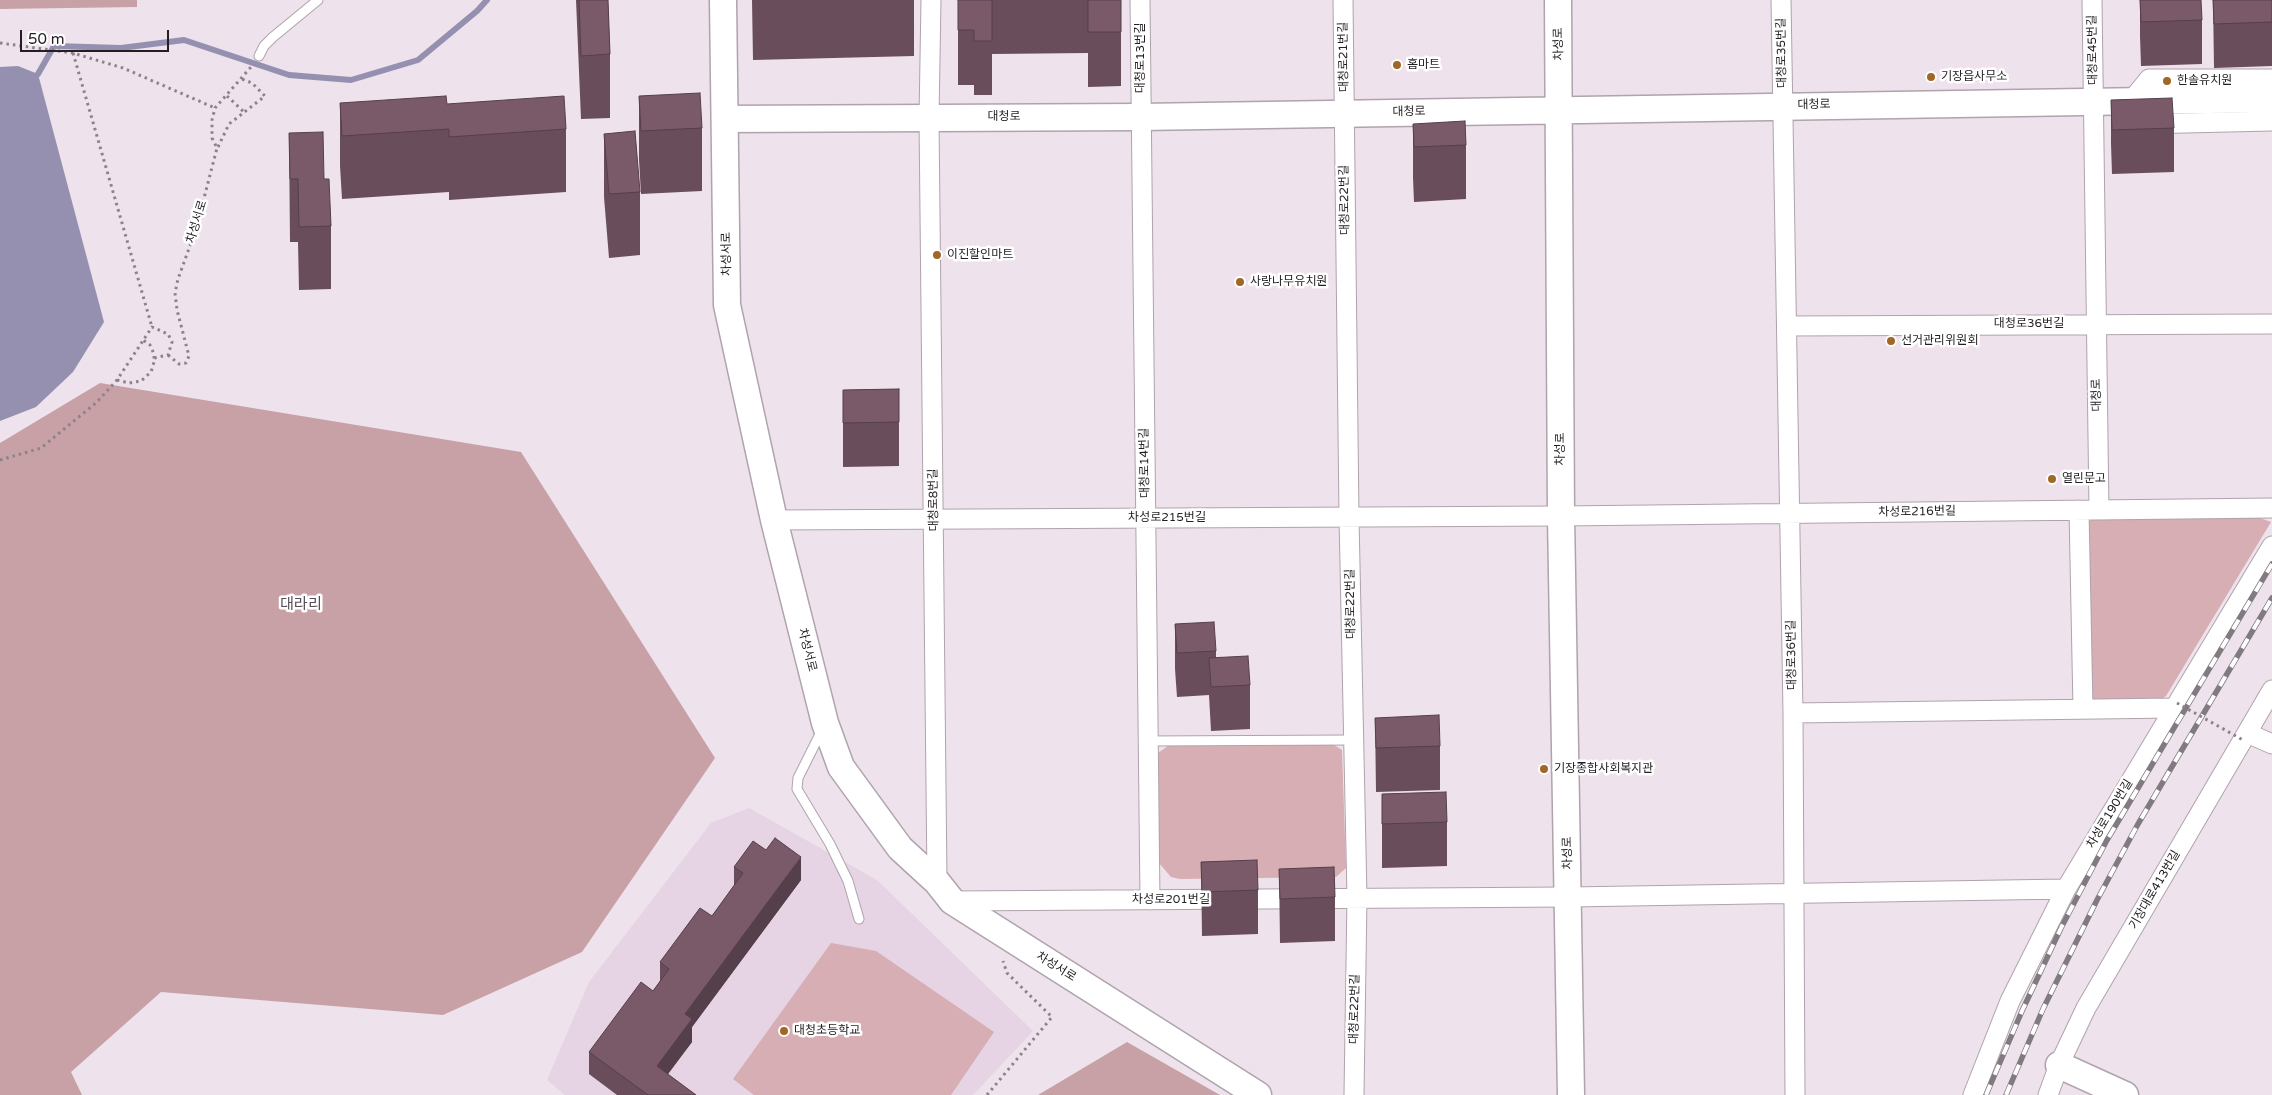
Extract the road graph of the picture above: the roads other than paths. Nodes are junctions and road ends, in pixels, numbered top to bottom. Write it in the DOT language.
graph roads {
  1 [pos="318,0"];
  2 [pos="723,0"];
  3 [pos="930,0"];
  4 [pos="1140,0"];
  5 [pos="1343,0"];
  6 [pos="1558,0"];
  7 [pos="1780,0"];
  8 [pos="2092,0"];
  9 [pos="259,56"];
  10 [pos="2269,99"];
  11 [pos="2093,101"];
  12 [pos="1782,106"];
  13 [pos="1560,109"];
  14 [pos="1344,114"];
  15 [pos="1141,117"];
  16 [pos="929,118"];
  17 [pos="725,119"];
  18 [pos="2096,324"];
  19 [pos="2272,324"];
  20 [pos="1787,326"];
  21 [pos="2272,508"];
  22 [pos="2079,510"];
  23 [pos="2099,510"];
  24 [pos="1790,513"];
  25 [pos="1561,516"];
  26 [pos="1349,517"];
  27 [pos="1146,518"];
  28 [pos="934,519"];
  29 [pos="774,520"];
  30 [pos="2272,546"];
  31 [pos="2272,690"];
  32 [pos="2176,705"];
  33 [pos="2083,709"];
  34 [pos="1794,713"];
  35 [pos="825,723"];
  36 [pos="2245,736"];
  37 [pos="1353,740"];
  38 [pos="1148,742"];
  39 [pos="2272,744"];
  40 [pos="2066,889"];
  41 [pos="944,892"];
  42 [pos="1794,894"];
  43 [pos="1569,897"];
  44 [pos="1357,898"];
  45 [pos="1150,900"];
  46 [pos="859,919"];
  47 [pos="2059,1065"];
  48 [pos="1258,1095"];
  49 [pos="1354,1095"];
  50 [pos="1571,1095"];
  51 [pos="1795,1095"];
  52 [pos="1973,1095"];
  53 [pos="2048,1095"];
  54 [pos="2125,1095"];
  1 -- 9 [label="lane"];
  2 -- 17 [label="street, 차성서로"];
  3 -- 16 [label="street, 대청로8번길"];
  4 -- 15 [label="street, 대청로13번길"];
  5 -- 14 [label="street, 대청로21번길"];
  6 -- 13 [label="street, 차성로"];
  7 -- 12 [label="street, 대청로35번길"];
  8 -- 11 [label="street, 대청로45번길"];
  10 -- 11 [label="street, 대청로"];
  11 -- 12 [label="street, 대청로"];
  11 -- 18 [label="street, 대청로"];
  12 -- 13 [label="street, 대청로"];
  12 -- 20 [label="street, 대청로36번길"];
  13 -- 14 [label="street, 대청로"];
  13 -- 25 [label="street, 차성로"];
  14 -- 15 [label="street, 대청로"];
  14 -- 26 [label="street, 대청로22번길"];
  15 -- 16 [label="street, 대청로"];
  15 -- 27 [label="street, 대청로14번길"];
  16 -- 17 [label="street, 대청로"];
  16 -- 28 [label="street, 대청로8번길"];
  17 -- 29 [label="street, 차성서로"];
  18 -- 19 [label="street, 대청로36번길"];
  18 -- 20 [label="street, 대청로36번길"];
  18 -- 23 [label="street, 대청로"];
  20 -- 24 [label="street, 대청로36번길"];
  21 -- 23 [label="street, 차성로216번길"];
  22 -- 23 [label="street, 차성로216번길"];
  22 -- 24 [label="street, 차성로216번길"];
  22 -- 33 [label="street"];
  24 -- 25 [label="street, 차성로216번길"];
  24 -- 34 [label="street, 대청로36번길"];
  25 -- 26 [label="street, 차성로215번길"];
  25 -- 43 [label="street, 차성로"];
  26 -- 27 [label="street, 차성로215번길"];
  26 -- 37 [label="street, 대청로22번길"];
  27 -- 28 [label="street, 차성로215번길"];
  27 -- 38 [label="street, 대청로14번길"];
  28 -- 29 [label="street, 차성로215번길"];
  28 -- 41 [label="street, 대청로8번길"];
  29 -- 35 [label="street, 차성서로"];
  30 -- 32 [label="street, 차성로190번길"];
  31 -- 36 [label="street, 기장대로413번길"];
  32 -- 33 [label="street"];
  32 -- 40 [label="street, 차성로190번길"];
  33 -- 34 [label="street"];
  34 -- 42 [label="street, 대청로36번길"];
  35 -- 41 [label="street, 차성서로"];
  35 -- 46 [label="lane"];
  36 -- 39 [label="street"];
  36 -- 47 [label="street, 기장대로413번길"];
  37 -- 38 [label="lane"];
  37 -- 44 [label="street, 대청로22번길"];
  38 -- 45 [label="street, 대청로14번길"];
  40 -- 42 [label="street"];
  40 -- 52 [label="street, 차성로190번길"];
  41 -- 45 [label="street, 차성로201번길"];
  41 -- 48 [label="street, 차성서로"];
  42 -- 43 [label="street"];
  42 -- 51 [label="street, 대청로36번길"];
  43 -- 44 [label="street, 차성로201번길"];
  43 -- 50 [label="street, 차성로"];
  44 -- 45 [label="street, 차성로201번길"];
  44 -- 49 [label="street, 대청로22번길"];
  47 -- 53 [label="street, 기장대로413번길"];
  47 -- 54 [label="street"];
}
